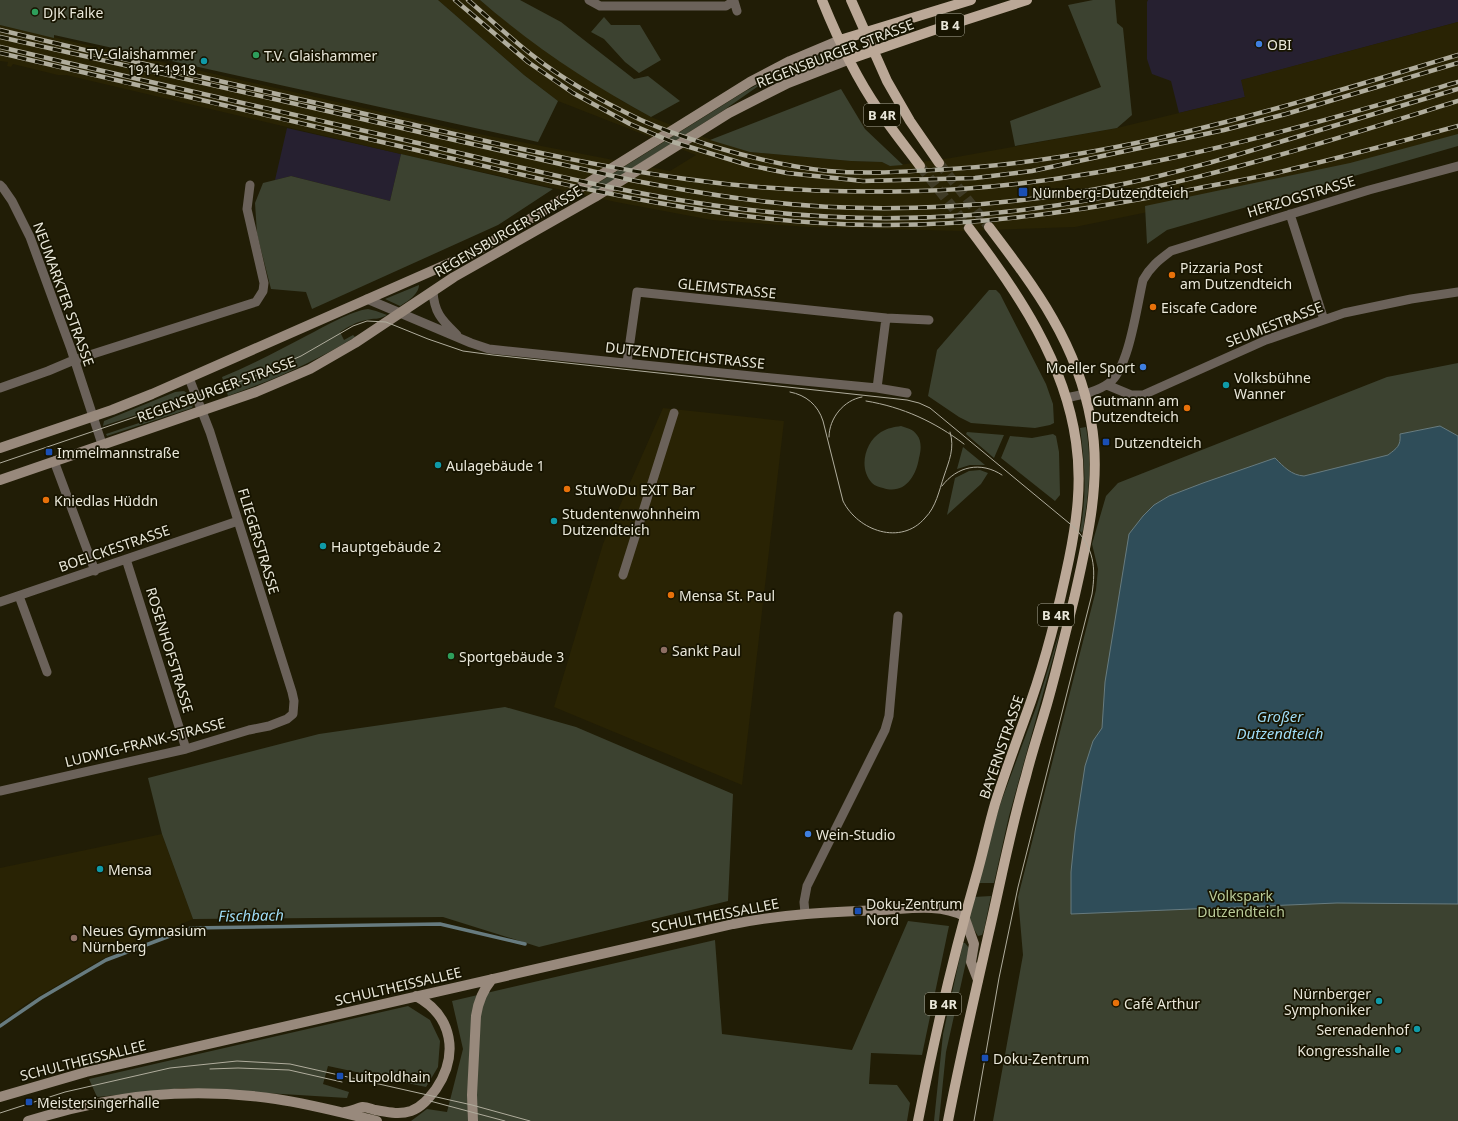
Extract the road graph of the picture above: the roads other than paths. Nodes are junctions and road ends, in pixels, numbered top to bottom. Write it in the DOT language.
graph roads {
  1 [pos="588,0"];
  2 [pos="822,0"];
  3 [pos="851,0"];
  4 [pos="971,0"];
  5 [pos="1027,0"];
  6 [pos="734,1"];
  7 [pos="737,12"];
  8 [pos="864,32"];
  9 [pos="840,40"];
  10 [pos="873,51"];
  11 [pos="850,60"];
  12 [pos="939,163"];
  13 [pos="920,166"];
  14 [pos="1458,166"];
  15 [pos="250,185"];
  16 [pos="0,186"];
  17 [pos="1290,214"];
  18 [pos="969,228"];
  19 [pos="989,228"];
  20 [pos="432,291"];
  21 [pos="1458,292"];
  22 [pos="367,299"];
  23 [pos="400,313"];
  24 [pos="886,318"];
  25 [pos="929,320"];
  26 [pos="1324,320"];
  27 [pos="461,339"];
  28 [pos="74,360"];
  29 [pos="627,363"];
  30 [pos="189,378"];
  31 [pos="1108,385"];
  32 [pos="0,388"];
  33 [pos="877,388"];
  34 [pos="907,393"];
  35 [pos="1085,394"];
  36 [pos="1066,398"];
  37 [pos="202,410"];
  38 [pos="674,413"];
  39 [pos="93,417"];
  40 [pos="102,444"];
  41 [pos="0,448"];
  42 [pos="54,461"];
  43 [pos="0,480"];
  44 [pos="238,521"];
  45 [pos="126,559"];
  46 [pos="95,571"];
  47 [pos="623,574"];
  48 [pos="20,596"];
  49 [pos="0,602"];
  50 [pos="898,616"];
  51 [pos="47,672"];
  52 [pos="293,714"];
  53 [pos="186,749"];
  54 [pos="0,791"];
  55 [pos="805,913"];
  56 [pos="964,916"];
  57 [pos="492,979"];
  58 [pos="978,980"];
  59 [pos="416,996"];
  60 [pos="0,1097"];
  61 [pos="344,1113"];
  62 [pos="28,1121"];
  63 [pos="377,1121"];
  64 [pos="472,1121"];
  65 [pos="918,1121"];
  66 [pos="948,1121"];
  1 -- 6 [label="street"];
  2 -- 9 [label="main road, B 4R"];
  3 -- 8 [label="main road, B 4R"];
  4 -- 8 [label="main road, REGENSBURGER STRASSE"];
  5 -- 10 [label="main road, REGENSBURGER STRASSE / B 4"];
  6 -- 7 [label="street"];
  8 -- 9 [label="main road, REGENSBURGER STRASSE"];
  8 -- 10 [label="main road, B 4R"];
  9 -- 11 [label="main road, B 4R"];
  9 -- 22 [label="main road, REGENSBURGER STRASSE"];
  10 -- 11 [label="main road, REGENSBURGER STRASSE / B 4"];
  10 -- 12 [label="main road, B 4R"];
  11 -- 13 [label="main road, B 4R"];
  11 -- 20 [label="main road, REGENSBURGER STRASSE"];
  14 -- 17 [label="street, HERZOGSTRASSE"];
  15 -- 28 [label="street"];
  16 -- 28 [label="street, NEUMARKTER STRASSE"];
  17 -- 26 [label="street"];
  17 -- 31 [label="street, HERZOGSTRASSE"];
  18 -- 36 [label="main road, B 4R"];
  19 -- 35 [label="main road, B 4R"];
  20 -- 23 [label="main road, REGENSBURGER STRASSE"];
  20 -- 27 [label="street, DUTZENDTEICHSTRASSE"];
  21 -- 26 [label="street, SEUMESTRASSE"];
  22 -- 23 [label="street, DUTZENDTEICHSTRASSE"];
  22 -- 30 [label="main road, REGENSBURGER STRASSE"];
  23 -- 27 [label="street, DUTZENDTEICHSTRASSE"];
  23 -- 37 [label="main road, REGENSBURGER STRASSE"];
  24 -- 25 [label="street, GLEIMSTRASSE"];
  24 -- 29 [label="street, GLEIMSTRASSE"];
  24 -- 33 [label="street"];
  26 -- 31 [label="street, SEUMESTRASSE"];
  27 -- 29 [label="street, DUTZENDTEICHSTRASSE"];
  28 -- 32 [label="street"];
  28 -- 39 [label="street, NEUMARKTER STRASSE"];
  29 -- 33 [label="street, DUTZENDTEICHSTRASSE"];
  30 -- 37 [label="street, FLIEGERSTRASSE"];
  30 -- 39 [label="main road, REGENSBURGER STRASSE"];
  31 -- 35 [label="street"];
  33 -- 34 [label="street, DUTZENDTEICHSTRASSE"];
  35 -- 36 [label="street"];
  35 -- 58 [label="main road, B 4R"];
  36 -- 56 [label="main road, BAYERNSTRASSE / B 4R"];
  37 -- 40 [label="main road, REGENSBURGER STRASSE"];
  37 -- 44 [label="street, FLIEGERSTRASSE"];
  38 -- 47 [label="street"];
  39 -- 40 [label="street, NEUMARKTER STRASSE"];
  39 -- 41 [label="main road, REGENSBURGER STRASSE"];
  40 -- 42 [label="main road, REGENSBURGER STRASSE"];
  42 -- 43 [label="main road, REGENSBURGER STRASSE"];
  42 -- 46 [label="street"];
  44 -- 45 [label="street, BOELCKESTRASSE"];
  44 -- 52 [label="street, FLIEGERSTRASSE"];
  45 -- 46 [label="street, BOELCKESTRASSE"];
  45 -- 53 [label="street, ROSENHOFSTRASSE"];
  46 -- 48 [label="street, BOELCKESTRASSE"];
  48 -- 49 [label="street, BOELCKESTRASSE"];
  48 -- 51 [label="street"];
  50 -- 55 [label="street"];
  52 -- 53 [label="street, LUDWIG-FRANK-STRASSE"];
  53 -- 54 [label="street, LUDWIG-FRANK-STRASSE"];
  55 -- 56 [label="main road, SCHULTHEISSALLEE"];
  55 -- 57 [label="main road, SCHULTHEISSALLEE"];
  56 -- 58 [label="main road"];
  56 -- 65 [label="main road, BAYERNSTRASSE / B 4R"];
  57 -- 59 [label="main road, SCHULTHEISSALLEE"];
  57 -- 64 [label="main road"];
  58 -- 66 [label="main road, B 4R"];
  59 -- 60 [label="main road, SCHULTHEISSALLEE"];
  59 -- 61 [label="main road"];
  61 -- 62 [label="main road"];
  61 -- 63 [label="main road"];
}
